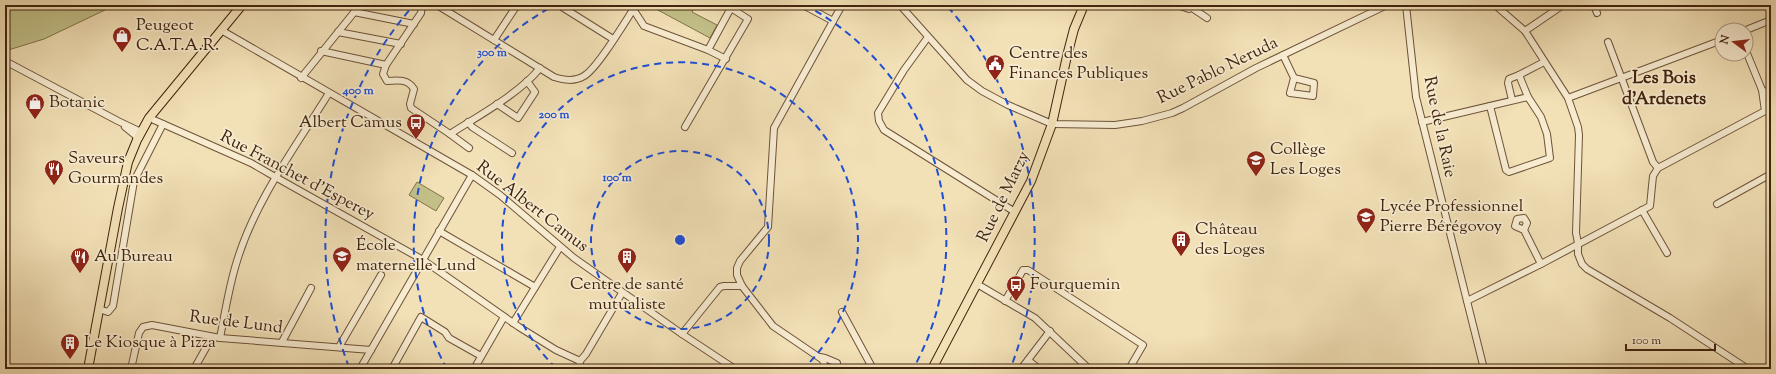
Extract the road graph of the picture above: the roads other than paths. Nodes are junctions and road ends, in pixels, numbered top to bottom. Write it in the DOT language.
graph roads {
  1 [pos="242,5"];
  2 [pos="360,5"];
  3 [pos="422,5"];
  4 [pos="437,5"];
  5 [pos="517,5"];
  6 [pos="803,5"];
  7 [pos="842,5"];
  8 [pos="900,5"];
  9 [pos="1084,5"];
  10 [pos="1177,5"];
  11 [pos="1387,5"];
  12 [pos="1406,5"];
  13 [pos="1494,5"];
  14 [pos="1563,5"];
  15 [pos="1594,5"];
  16 [pos="562,7"];
  17 [pos="635,7"];
  18 [pos="732,7"];
  19 [pos="1193,7"];
  20 [pos="354,12"];
  21 [pos="1597,12"];
  22 [pos="1207,18"];
  23 [pos="1771,20"];
  24 [pos="833,21"];
  25 [pos="414,24"];
  26 [pos="1754,27"];
  27 [pos="221,30"];
  28 [pos="1525,30"];
  29 [pos="338,32"];
  30 [pos="928,37"];
  31 [pos="613,39"];
  32 [pos="494,40"];
  33 [pos="1608,42"];
  34 [pos="1714,43"];
  35 [pos="401,44"];
  36 [pos="708,50"];
  37 [pos="321,51"];
  38 [pos="1283,55"];
  39 [pos="726,59"];
  40 [pos="5,61"];
  41 [pos="1544,62"];
  42 [pos="1751,62"];
  43 [pos="386,64"];
  44 [pos="540,68"];
  45 [pos="1519,75"];
  46 [pos="302,78"];
  47 [pos="1294,78"];
  48 [pos="1621,78"];
  49 [pos="527,81"];
  50 [pos="1762,90"];
  51 [pos="329,93"];
  52 [pos="1771,95"];
  53 [pos="1528,97"];
  54 [pos="1568,98"];
  55 [pos="163,100"];
  56 [pos="1512,100"];
  57 [pos="497,104"];
  58 [pos="1490,106"];
  59 [pos="1771,107"];
  60 [pos="1765,111"];
  61 [pos="154,120"];
  62 [pos="118,121"];
  63 [pos="468,122"];
  64 [pos="1422,122"];
  65 [pos="163,124"];
  66 [pos="1052,124"];
  67 [pos="685,127"];
  68 [pos="141,132"];
  69 [pos="450,134"];
  70 [pos="137,140"];
  71 [pos="469,148"];
  72 [pos="512,153"];
  73 [pos="130,164"];
  74 [pos="1658,168"];
  75 [pos="1771,174"];
  76 [pos="472,175"];
  77 [pos="125,177"];
  78 [pos="276,177"];
  79 [pos="1717,204"];
  80 [pos="1642,210"];
  81 [pos="1015,212"];
  82 [pos="1524,230"];
  83 [pos="439,231"];
  84 [pos="1578,243"];
  85 [pos="560,247"];
  86 [pos="1667,253"];
  87 [pos="423,260"];
  88 [pos="1541,264"];
  89 [pos="382,275"];
  90 [pos="977,284"];
  91 [pos="742,286"];
  92 [pos="535,287"];
  93 [pos="311,288"];
  94 [pos="622,293"];
  95 [pos="1005,301"];
  96 [pos="1467,301"];
  97 [pos="99,310"];
  98 [pos="842,312"];
  99 [pos="504,317"];
  100 [pos="512,323"];
  101 [pos="1050,331"];
  102 [pos="682,334"];
  103 [pos="212,337"];
  104 [pos="220,338"];
  105 [pos="282,342"];
  106 [pos="339,347"];
  107 [pos="371,350"];
  108 [pos="482,356"];
  109 [pos="819,357"];
  110 [pos="1028,360"];
  111 [pos="580,361"];
  112 [pos="362,368"];
  113 [pos="88,369"];
  114 [pos="131,369"];
  115 [pos="194,369"];
  116 [pos="392,369"];
  117 [pos="474,369"];
  118 [pos="579,369"];
  119 [pos="735,369"];
  120 [pos="825,369"];
  121 [pos="836,369"];
  122 [pos="873,369"];
  123 [pos="932,369"];
  124 [pos="1021,369"];
  125 [pos="1039,369"];
  126 [pos="1089,369"];
  127 [pos="1129,369"];
  128 [pos="1484,369"];
  129 [pos="1748,369"];
  1 -- 27 [label="main road"];
  2 -- 20 [label="street"];
  3 -- 25 [label="street"];
  4 -- 32 [label="street"];
  5 -- 32 [label="street"];
  6 -- 24 [label="street"];
  7 -- 24 [label="street"];
  8 -- 30 [label="street"];
  9 -- 66 [label="main road, Rue de Marzy"];
  10 -- 19 [label="street"];
  11 -- 38 [label="street, Rue Pablo Neruda"];
  12 -- 64 [label="street, Rue de la Raie"];
  13 -- 28 [label="street"];
  14 -- 28 [label="street"];
  15 -- 21 [label="street"];
  16 -- 31 [label="street"];
  17 -- 31 [label="street"];
  17 -- 36 [label="street"];
  18 -- 36 [label="street"];
  18 -- 39 [label="street"];
  19 -- 22 [label="street"];
  20 -- 25 [label="street"];
  20 -- 29 [label="street"];
  23 -- 26 [label="street"];
  24 -- 91 [label="street"];
  25 -- 35 [label="street"];
  27 -- 46 [label="street, Rue Albert Camus"];
  27 -- 55 [label="main road"];
  28 -- 41 [label="street"];
  29 -- 35 [label="street"];
  29 -- 37 [label="street"];
  30 -- 66 [label="street"];
  30 -- 81 [label="street"];
  31 -- 44 [label="street"];
  32 -- 44 [label="street"];
  33 -- 48 [label="street"];
  34 -- 48 [label="street"];
  35 -- 43 [label="street"];
  36 -- 39 [label="street"];
  37 -- 43 [label="street"];
  37 -- 46 [label="street"];
  38 -- 47 [label="street"];
  38 -- 66 [label="street, Rue Pablo Neruda"];
  39 -- 67 [label="street"];
  40 -- 62 [label="street"];
  41 -- 45 [label="street"];
  41 -- 54 [label="street"];
  42 -- 50 [label="street"];
  43 -- 69 [label="street"];
  44 -- 49 [label="street"];
  45 -- 53 [label="street"];
  45 -- 56 [label="street"];
  46 -- 51 [label="street, Rue Albert Camus"];
  48 -- 54 [label="street"];
  48 -- 74 [label="street"];
  49 -- 57 [label="street"];
  49 -- 57 [label="street"];
  50 -- 52 [label="street"];
  50 -- 60 [label="street"];
  51 -- 76 [label="street, Rue Albert Camus"];
  51 -- 78 [label="street"];
  53 -- 56 [label="street"];
  53 -- 58 [label="street"];
  54 -- 84 [label="street"];
  55 -- 61 [label="main road"];
  55 -- 68 [label="main road"];
  56 -- 58 [label="street"];
  57 -- 63 [label="street"];
  58 -- 64 [label="street"];
  59 -- 60 [label="street"];
  60 -- 74 [label="street"];
  61 -- 65 [label="street, Rue Franchet d'Esperey"];
  61 -- 73 [label="main road"];
  62 -- 68 [label="street"];
  62 -- 70 [label="street"];
  63 -- 69 [label="street"];
  63 -- 72 [label="street"];
  64 -- 96 [label="street, Rue de la Raie"];
  65 -- 78 [label="street, Rue Franchet d'Esperey"];
  65 -- 97 [label="street"];
  66 -- 81 [label="main road, Rue de Marzy"];
  68 -- 70 [label="main road"];
  68 -- 73 [label="main road"];
  69 -- 71 [label="street"];
  70 -- 77 [label="main road"];
  73 -- 77 [label="main road"];
  74 -- 80 [label="street"];
  75 -- 79 [label="street"];
  76 -- 83 [label="street"];
  76 -- 85 [label="street, Rue Albert Camus"];
  77 -- 97 [label="main road"];
  78 -- 87 [label="street, Rue Franchet d'Esperey"];
  78 -- 104 [label="street"];
  80 -- 84 [label="street"];
  80 -- 86 [label="street"];
  81 -- 90 [label="main road, Rue de Marzy"];
  82 -- 88 [label="street"];
  83 -- 87 [label="street"];
  83 -- 92 [label="street"];
  84 -- 88 [label="street"];
  84 -- 129 [label="street"];
  85 -- 92 [label="street"];
  85 -- 94 [label="street, Rue Albert Camus"];
  87 -- 99 [label="street, Rue Franchet d'Esperey"];
  87 -- 107 [label="street"];
  88 -- 96 [label="street"];
  89 -- 106 [label="street"];
  90 -- 95 [label="street"];
  90 -- 123 [label="main road, Rue de Marzy"];
  91 -- 102 [label="street"];
  91 -- 109 [label="street"];
  92 -- 100 [label="street"];
  93 -- 105 [label="street"];
  94 -- 102 [label="street, Rue Albert Camus"];
  94 -- 111 [label="street"];
  95 -- 101 [label="street"];
  95 -- 127 [label="street"];
  96 -- 128 [label="street, Rue de la Raie"];
  97 -- 113 [label="main road"];
  98 -- 122 [label="street"];
  99 -- 100 [label="street, Rue Franchet d'Esperey"];
  99 -- 108 [label="street"];
  100 -- 111 [label="street, Rue Franchet d'Esperey"];
  101 -- 110 [label="street"];
  101 -- 126 [label="street"];
  102 -- 119 [label="street, Rue Albert Camus"];
  103 -- 104 [label="street, Rue de Lund"];
  103 -- 114 [label="street, Rue de Lund"];
  103 -- 115 [label="street"];
  104 -- 105 [label="street, Rue de Lund"];
  105 -- 106 [label="street, Rue de Lund"];
  106 -- 107 [label="street, Rue de Lund"];
  107 -- 112 [label="street"];
  108 -- 116 [label="street"];
  108 -- 117 [label="street"];
  109 -- 120 [label="street"];
  109 -- 121 [label="street"];
  110 -- 124 [label="street"];
  110 -- 125 [label="street"];
  111 -- 118 [label="street"];
}
